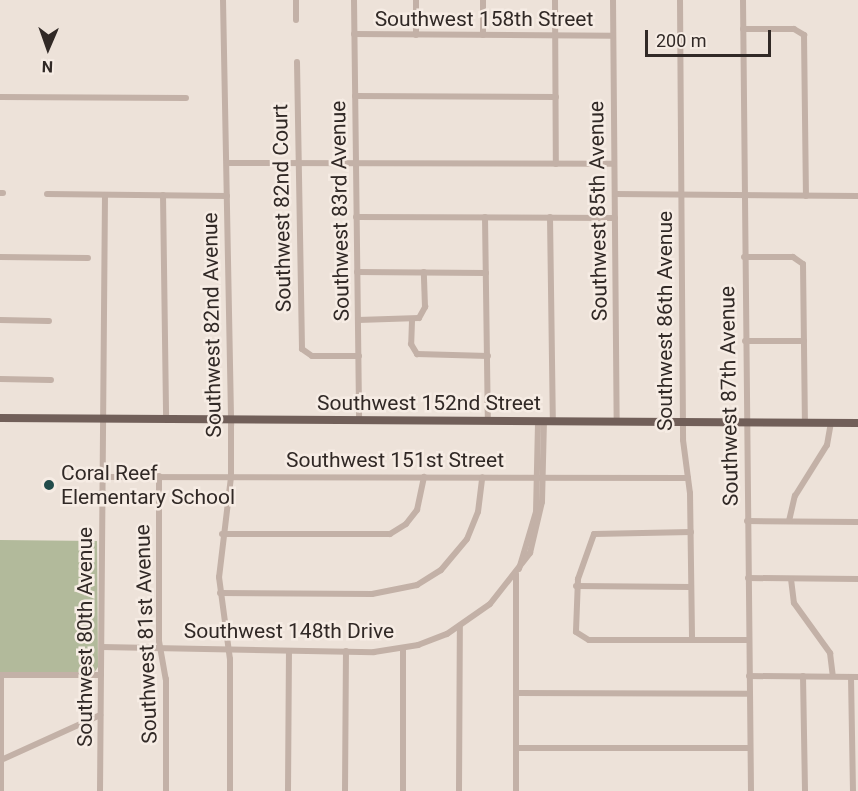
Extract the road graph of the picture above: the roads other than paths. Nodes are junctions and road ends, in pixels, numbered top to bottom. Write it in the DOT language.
graph roads {
  1 [pos="223,0"];
  2 [pos="296,0"];
  3 [pos="354,0"];
  4 [pos="416,0"];
  5 [pos="483,0"];
  6 [pos="555,0"];
  7 [pos="613,0"];
  8 [pos="680,0"];
  9 [pos="742,0"];
  10 [pos="296,20"];
  11 [pos="743,29"];
  12 [pos="354,34"];
  13 [pos="416,35"];
  14 [pos="483,35"];
  15 [pos="555,36"];
  16 [pos="613,36"];
  17 [pos="297,62"];
  18 [pos="355,96"];
  19 [pos="0,97"];
  20 [pos="556,97"];
  21 [pos="186,98"];
  22 [pos="226,162"];
  23 [pos="298,162"];
  24 [pos="356,163"];
  25 [pos="556,164"];
  26 [pos="614,164"];
  27 [pos="47,194"];
  28 [pos="615,194"];
  29 [pos="105,195"];
  30 [pos="163,195"];
  31 [pos="681,195"];
  32 [pos="227,196"];
  33 [pos="744,196"];
  34 [pos="806,196"];
  35 [pos="858,196"];
  36 [pos="356,217"];
  37 [pos="486,217"];
  38 [pos="550,218"];
  39 [pos="615,218"];
  40 [pos="0,257"];
  41 [pos="744,257"];
  42 [pos="88,258"];
  43 [pos="357,272"];
  44 [pos="424,272"];
  45 [pos="486,273"];
  46 [pos="0,320"];
  47 [pos="358,320"];
  48 [pos="49,321"];
  49 [pos="412,321"];
  50 [pos="745,341"];
  51 [pos="804,341"];
  52 [pos="359,356"];
  53 [pos="488,356"];
  54 [pos="0,379"];
  55 [pos="51,380"];
  56 [pos="0,418"];
  57 [pos="103,419"];
  58 [pos="166,419"];
  59 [pos="231,420"];
  60 [pos="359,421"];
  61 [pos="488,421"];
  62 [pos="545,422"];
  63 [pos="617,422"];
  64 [pos="683,422"];
  65 [pos="746,422"];
  66 [pos="805,422"];
  67 [pos="831,423"];
  68 [pos="858,423"];
  69 [pos="159,476"];
  70 [pos="103,477"];
  71 [pos="231,477"];
  72 [pos="424,477"];
  73 [pos="482,477"];
  74 [pos="540,477"];
  75 [pos="688,478"];
  76 [pos="747,521"];
  77 [pos="789,521"];
  78 [pos="858,522"];
  79 [pos="690,532"];
  80 [pos="222,534"];
  81 [pos="518,571"];
  82 [pos="748,578"];
  83 [pos="791,579"];
  84 [pos="858,579"];
  85 [pos="576,586"];
  86 [pos="692,587"];
  87 [pos="220,593"];
  88 [pos="460,627"];
  89 [pos="692,640"];
  90 [pos="748,640"];
  91 [pos="102,647"];
  92 [pos="160,647"];
  93 [pos="229,649"];
  94 [pos="403,649"];
  95 [pos="289,651"];
  96 [pos="346,651"];
  97 [pos="0,675"];
  98 [pos="101,675"];
  99 [pos="749,676"];
  100 [pos="803,676"];
  101 [pos="833,676"];
  102 [pos="855,677"];
  103 [pos="517,693"];
  104 [pos="749,694"];
  105 [pos="100,715"];
  106 [pos="517,748"];
  107 [pos="750,748"];
  108 [pos="1,760"];
  109 [pos="1,791"];
  110 [pos="100,791"];
  111 [pos="166,791"];
  112 [pos="230,791"];
  113 [pos="288,791"];
  114 [pos="345,791"];
  115 [pos="403,791"];
  116 [pos="459,791"];
  117 [pos="516,791"];
  118 [pos="751,791"];
  119 [pos="805,791"];
  120 [pos="853,791"];
  1 -- 22 [label="street, Southwest 82nd Avenue"];
  2 -- 10 [label="street"];
  3 -- 12 [label="street, Southwest 83rd Avenue"];
  4 -- 13 [label="street"];
  5 -- 14 [label="street"];
  6 -- 15 [label="street"];
  7 -- 16 [label="street, Southwest 85th Avenue"];
  8 -- 31 [label="street, Southwest 86th Avenue"];
  9 -- 11 [label="street, Southwest 87th Avenue"];
  11 -- 33 [label="street, Southwest 87th Avenue"];
  11 -- 34 [label="street"];
  12 -- 13 [label="street, Southwest 158th Street"];
  12 -- 18 [label="street, Southwest 83rd Avenue"];
  13 -- 14 [label="street, Southwest 158th Street"];
  14 -- 15 [label="street, Southwest 158th Street"];
  15 -- 16 [label="street, Southwest 158th Street"];
  15 -- 20 [label="street"];
  16 -- 26 [label="street, Southwest 85th Avenue"];
  17 -- 23 [label="street, Southwest 82nd Court"];
  18 -- 20 [label="street"];
  18 -- 24 [label="street, Southwest 83rd Avenue"];
  19 -- 21 [label="street"];
  20 -- 25 [label="street"];
  22 -- 23 [label="street"];
  22 -- 32 [label="street, Southwest 82nd Avenue"];
  23 -- 24 [label="street"];
  23 -- 52 [label="street, Southwest 82nd Court"];
  24 -- 25 [label="street"];
  24 -- 36 [label="street, Southwest 83rd Avenue"];
  25 -- 26 [label="street"];
  26 -- 28 [label="street, Southwest 85th Avenue"];
  27 -- 29 [label="street"];
  28 -- 31 [label="street"];
  28 -- 39 [label="street, Southwest 85th Avenue"];
  29 -- 30 [label="street"];
  29 -- 57 [label="street, Southwest 80th Avenue"];
  30 -- 32 [label="street"];
  30 -- 58 [label="street"];
  31 -- 33 [label="street"];
  31 -- 64 [label="street, Southwest 86th Avenue"];
  32 -- 59 [label="street, Southwest 82nd Avenue"];
  33 -- 34 [label="street"];
  33 -- 41 [label="street, Southwest 87th Avenue"];
  34 -- 35 [label="street"];
  36 -- 37 [label="street"];
  36 -- 43 [label="street, Southwest 83rd Avenue"];
  37 -- 38 [label="street"];
  37 -- 45 [label="street"];
  38 -- 39 [label="street"];
  38 -- 62 [label="street"];
  39 -- 63 [label="street, Southwest 85th Avenue"];
  40 -- 42 [label="street"];
  41 -- 50 [label="street, Southwest 87th Avenue"];
  41 -- 51 [label="street"];
  43 -- 44 [label="street"];
  43 -- 47 [label="street, Southwest 83rd Avenue"];
  44 -- 45 [label="street"];
  44 -- 49 [label="street"];
  45 -- 53 [label="street"];
  46 -- 48 [label="street"];
  47 -- 49 [label="street"];
  47 -- 52 [label="street, Southwest 83rd Avenue"];
  49 -- 53 [label="street"];
  50 -- 51 [label="street"];
  50 -- 65 [label="street, Southwest 87th Avenue"];
  51 -- 66 [label="street"];
  52 -- 60 [label="street, Southwest 83rd Avenue"];
  53 -- 61 [label="street"];
  54 -- 55 [label="street"];
  56 -- 57 [label="main road, Southwest 152nd Street"];
  57 -- 58 [label="main road, Southwest 152nd Street"];
  57 -- 70 [label="street, Southwest 80th Avenue"];
  58 -- 59 [label="main road, Southwest 152nd Street"];
  59 -- 60 [label="main road, Southwest 152nd Street"];
  59 -- 71 [label="street, Southwest 82nd Avenue"];
  60 -- 61 [label="main road, Southwest 152nd Street"];
  61 -- 62 [label="main road, Southwest 152nd Street"];
  62 -- 63 [label="main road, Southwest 152nd Street"];
  62 -- 74 [label="street"];
  63 -- 64 [label="main road, Southwest 152nd Street"];
  64 -- 65 [label="main road, Southwest 152nd Street"];
  64 -- 75 [label="street, Southwest 86th Avenue"];
  65 -- 66 [label="main road, Southwest 152nd Street"];
  65 -- 76 [label="street, Southwest 87th Avenue"];
  66 -- 67 [label="main road, Southwest 152nd Street"];
  67 -- 68 [label="main road, Southwest 152nd Street"];
  67 -- 77 [label="street"];
  69 -- 70 [label="street, Southwest 151st Street"];
  69 -- 71 [label="street, Southwest 151st Street"];
  69 -- 92 [label="street, Southwest 81st Avenue"];
  70 -- 91 [label="street, Southwest 80th Avenue"];
  71 -- 72 [label="street, Southwest 151st Street"];
  71 -- 80 [label="street, Southwest 82nd Avenue"];
  72 -- 73 [label="street, Southwest 151st Street"];
  72 -- 80 [label="street"];
  73 -- 74 [label="street, Southwest 151st Street"];
  73 -- 87 [label="street"];
  74 -- 75 [label="street, Southwest 151st Street"];
  74 -- 81 [label="street"];
  75 -- 79 [label="street, Southwest 86th Avenue"];
  76 -- 77 [label="street"];
  76 -- 82 [label="street, Southwest 87th Avenue"];
  77 -- 78 [label="street"];
  79 -- 85 [label="street"];
  79 -- 86 [label="street, Southwest 86th Avenue"];
  80 -- 87 [label="street, Southwest 82nd Avenue"];
  81 -- 88 [label="street, Southwest 148th Drive"];
  81 -- 103 [label="street"];
  82 -- 83 [label="street"];
  82 -- 90 [label="street, Southwest 87th Avenue"];
  83 -- 84 [label="street"];
  83 -- 101 [label="street"];
  85 -- 86 [label="street"];
  85 -- 89 [label="street"];
  86 -- 89 [label="street, Southwest 86th Avenue"];
  87 -- 93 [label="street, Southwest 82nd Avenue"];
  88 -- 94 [label="street, Southwest 148th Drive"];
  88 -- 116 [label="street"];
  89 -- 90 [label="street"];
  90 -- 99 [label="street, Southwest 87th Avenue"];
  91 -- 92 [label="street, Southwest 148th Drive"];
  91 -- 98 [label="street, Southwest 80th Avenue"];
  92 -- 93 [label="street, Southwest 148th Drive"];
  92 -- 111 [label="street, Southwest 81st Avenue"];
  93 -- 95 [label="street, Southwest 148th Drive"];
  93 -- 112 [label="street, Southwest 82nd Avenue"];
  94 -- 96 [label="street, Southwest 148th Drive"];
  94 -- 115 [label="street"];
  95 -- 96 [label="street, Southwest 148th Drive"];
  95 -- 113 [label="street"];
  96 -- 114 [label="street"];
  97 -- 98 [label="street"];
  97 -- 108 [label="street"];
  98 -- 105 [label="street, Southwest 80th Avenue"];
  99 -- 100 [label="street"];
  99 -- 104 [label="street, Southwest 87th Avenue"];
  100 -- 101 [label="street"];
  100 -- 119 [label="street"];
  101 -- 102 [label="street"];
  102 -- 120 [label="street"];
  103 -- 104 [label="street"];
  103 -- 106 [label="street"];
  104 -- 107 [label="street, Southwest 87th Avenue"];
  105 -- 108 [label="street"];
  105 -- 110 [label="street, Southwest 80th Avenue"];
  106 -- 107 [label="street"];
  106 -- 117 [label="street"];
  107 -- 118 [label="street, Southwest 87th Avenue"];
  108 -- 109 [label="street"];
}
